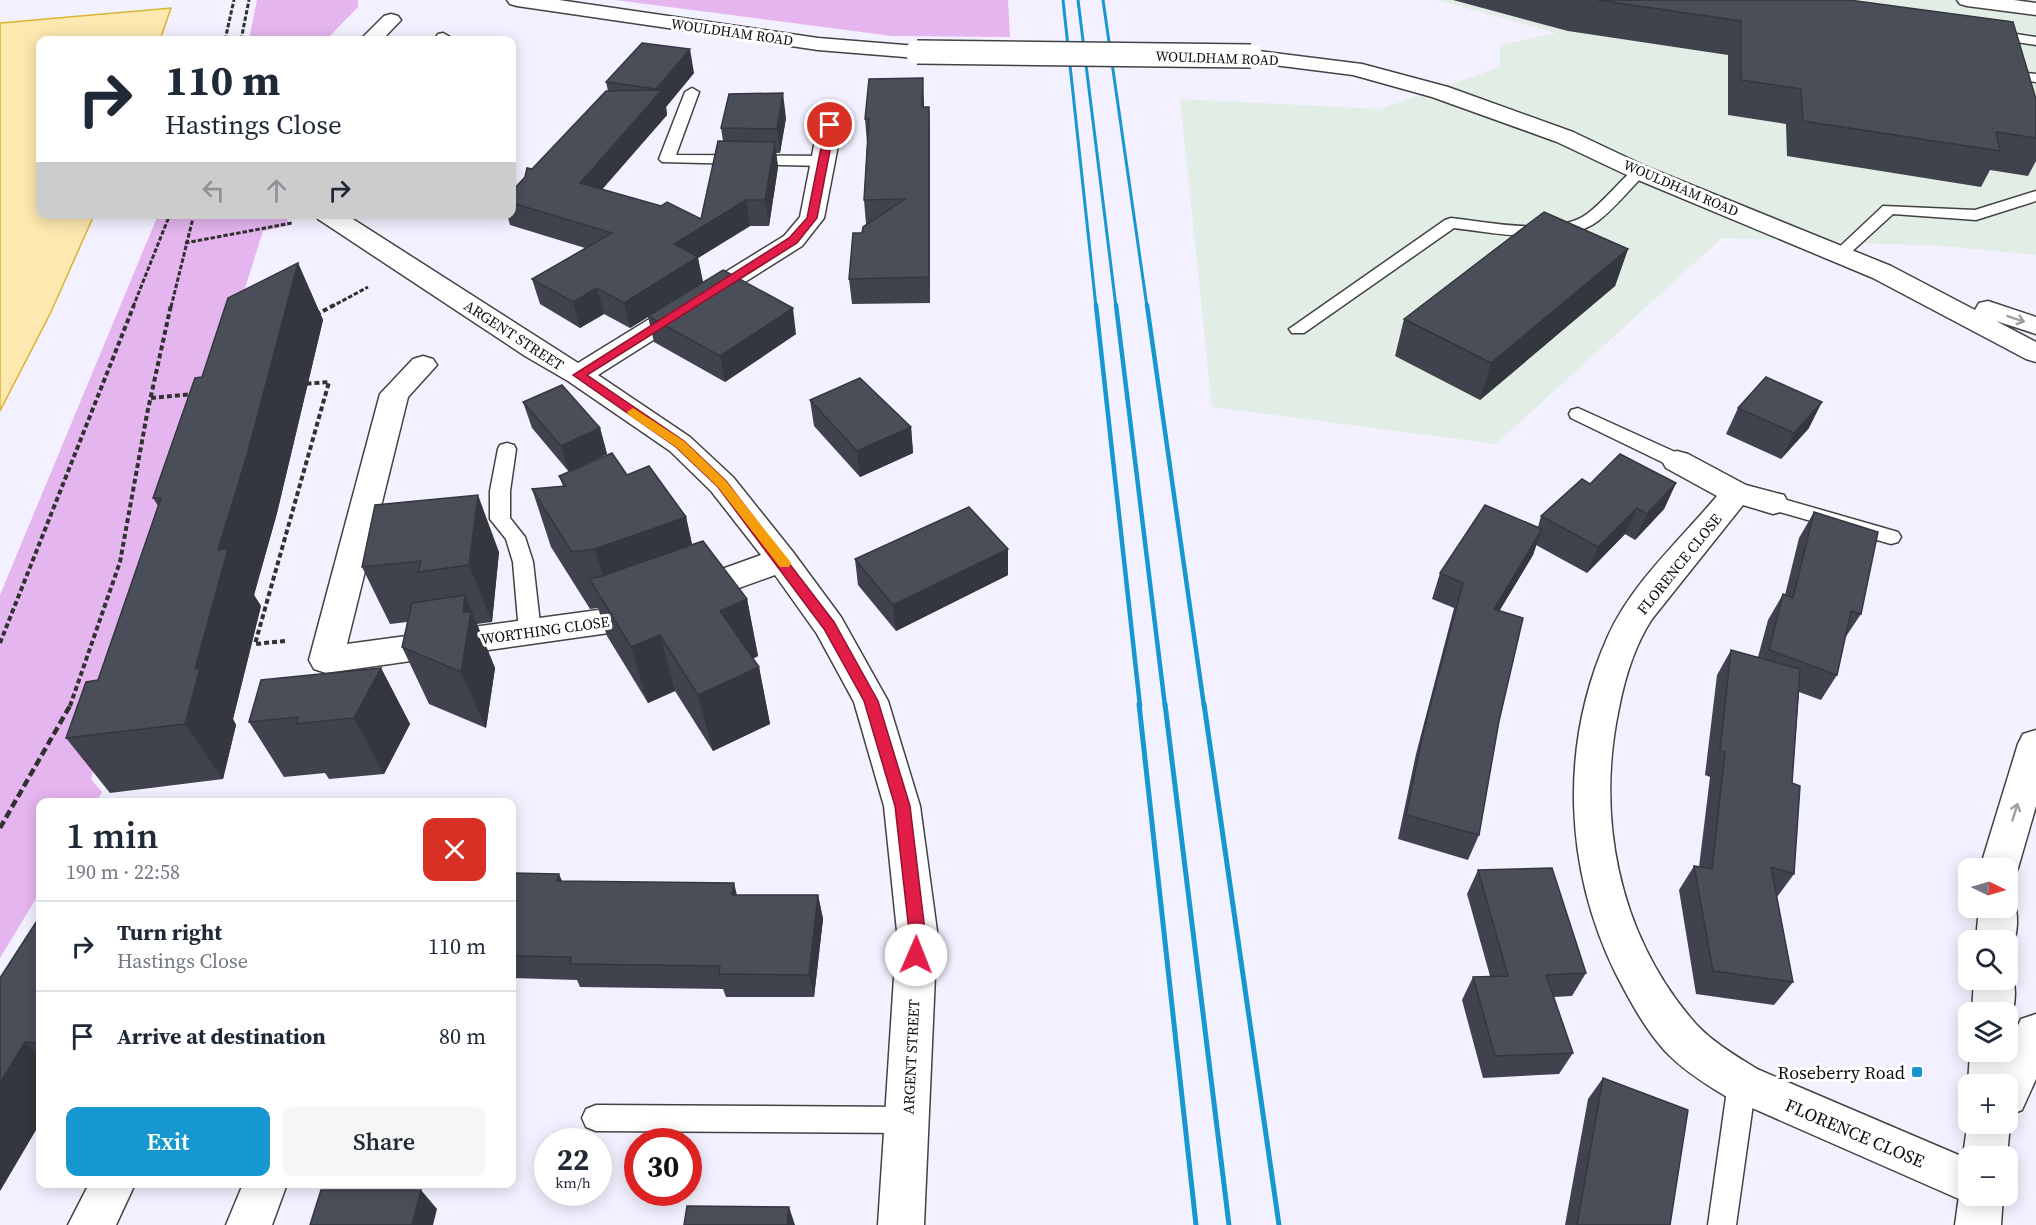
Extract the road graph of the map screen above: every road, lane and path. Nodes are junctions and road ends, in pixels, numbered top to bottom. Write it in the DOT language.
graph roads {
  1 [pos="234,0"];
  2 [pos="249,0"];
  3 [pos="517,0"];
  4 [pos="1967,0"];
  5 [pos="2036,9"];
  6 [pos="391,20"];
  7 [pos="1977,32"];
  8 [pos="226,36"];
  9 [pos="242,36"];
  10 [pos="374,36"];
  11 [pos="2036,41"];
  12 [pos="2017,76"];
  13 [pos="2036,78"];
  14 [pos="692,92"];
  15 [pos="830,125"];
  16 [pos="823,161"];
  17 [pos="1639,172"];
  18 [pos="2036,196"];
  19 [pos="168,219"];
  20 [pos="192,219"];
  21 [pos="307,219"];
  22 [pos="333,219"];
  23 [pos="185,243"];
  24 [pos="1841,253"];
  25 [pos="408,265"];
  26 [pos="1882,272"];
  27 [pos="308,320"];
  28 [pos="2036,326"];
  29 [pos="1298,329"];
  30 [pos="2036,353"];
  31 [pos="423,365"];
  32 [pos="578,375"];
  33 [pos="298,385"];
  34 [pos="197,394"];
  35 [pos="151,398"];
  36 [pos="1578,414"];
  37 [pos="507,449"];
  38 [pos="1677,461"];
  39 [pos="1736,493"];
  40 [pos="1773,503"];
  41 [pos="1891,537"];
  42 [pos="782,560"];
  43 [pos="530,632"];
  44 [pos="333,634"];
  45 [pos="0,643"];
  46 [pos="2036,744"];
  47 [pos="0,828"];
  48 [pos="2001,858"];
  49 [pos="2036,1033"];
  50 [pos="2017,1074"];
  51 [pos="1742,1083"];
  52 [pos="596,1118"];
  53 [pos="908,1120"];
  54 [pos="1958,1177"];
  55 [pos="111,1188"];
  56 [pos="263,1188"];
  57 [pos="1980,1206"];
  58 [pos="91,1225"];
  59 [pos="249,1225"];
  60 [pos="901,1225"];
  61 [pos="1722,1225"];
  62 [pos="1978,1225"];
  1 -- 8 [label="path"];
  2 -- 9 [label="path"];
  3 -- 17 [label="street, WOULDHAM ROAD, bridge"];
  4 -- 5 [label="street"];
  6 -- 10 [label="street"];
  7 -- 11 [label="lane"];
  12 -- 13 [label="lane"];
  14 -- 16 [label="lane"];
  15 -- 16 [label="street"];
  16 -- 32 [label="street"];
  17 -- 24 [label="street, WOULDHAM ROAD"];
  17 -- 29 [label="lane"];
  18 -- 24 [label="lane"];
  19 -- 45 [label="path"];
  20 -- 23 [label="path"];
  21 -- 23 [label="path"];
  22 -- 25 [label="street, ARGENT STREET"];
  23 -- 35 [label="path"];
  24 -- 26 [label="street, WOULDHAM ROAD"];
  25 -- 27 [label="path"];
  25 -- 32 [label="street, ARGENT STREET"];
  26 -- 28 [label="street, WOULDHAM ROAD, one-way"];
  26 -- 30 [label="street, WOULDHAM ROAD"];
  31 -- 44 [label="street, WORTHING CLOSE"];
  32 -- 42 [label="street, ARGENT STREET"];
  33 -- 44 [label="path"];
  34 -- 35 [label="path"];
  35 -- 47 [label="path"];
  36 -- 38 [label="lane"];
  37 -- 43 [label="lane"];
  38 -- 39 [label="street"];
  39 -- 40 [label="street"];
  39 -- 51 [label="street, FLORENCE CLOSE"];
  40 -- 41 [label="lane"];
  42 -- 43 [label="street, WORTHING CLOSE"];
  42 -- 53 [label="street, ARGENT STREET"];
  43 -- 44 [label="street, WORTHING CLOSE"];
  48 -- 46 [label="street, one-way"];
  49 -- 50 [label="street"];
  51 -- 54 [label="street, FLORENCE CLOSE"];
  51 -- 61 [label="lane"];
  52 -- 53 [label="lane"];
  53 -- 60 [label="street, ARGENT STREET"];
  55 -- 58 [label="street"];
  56 -- 59 [label="street"];
  57 -- 62 [label="street"];
}
